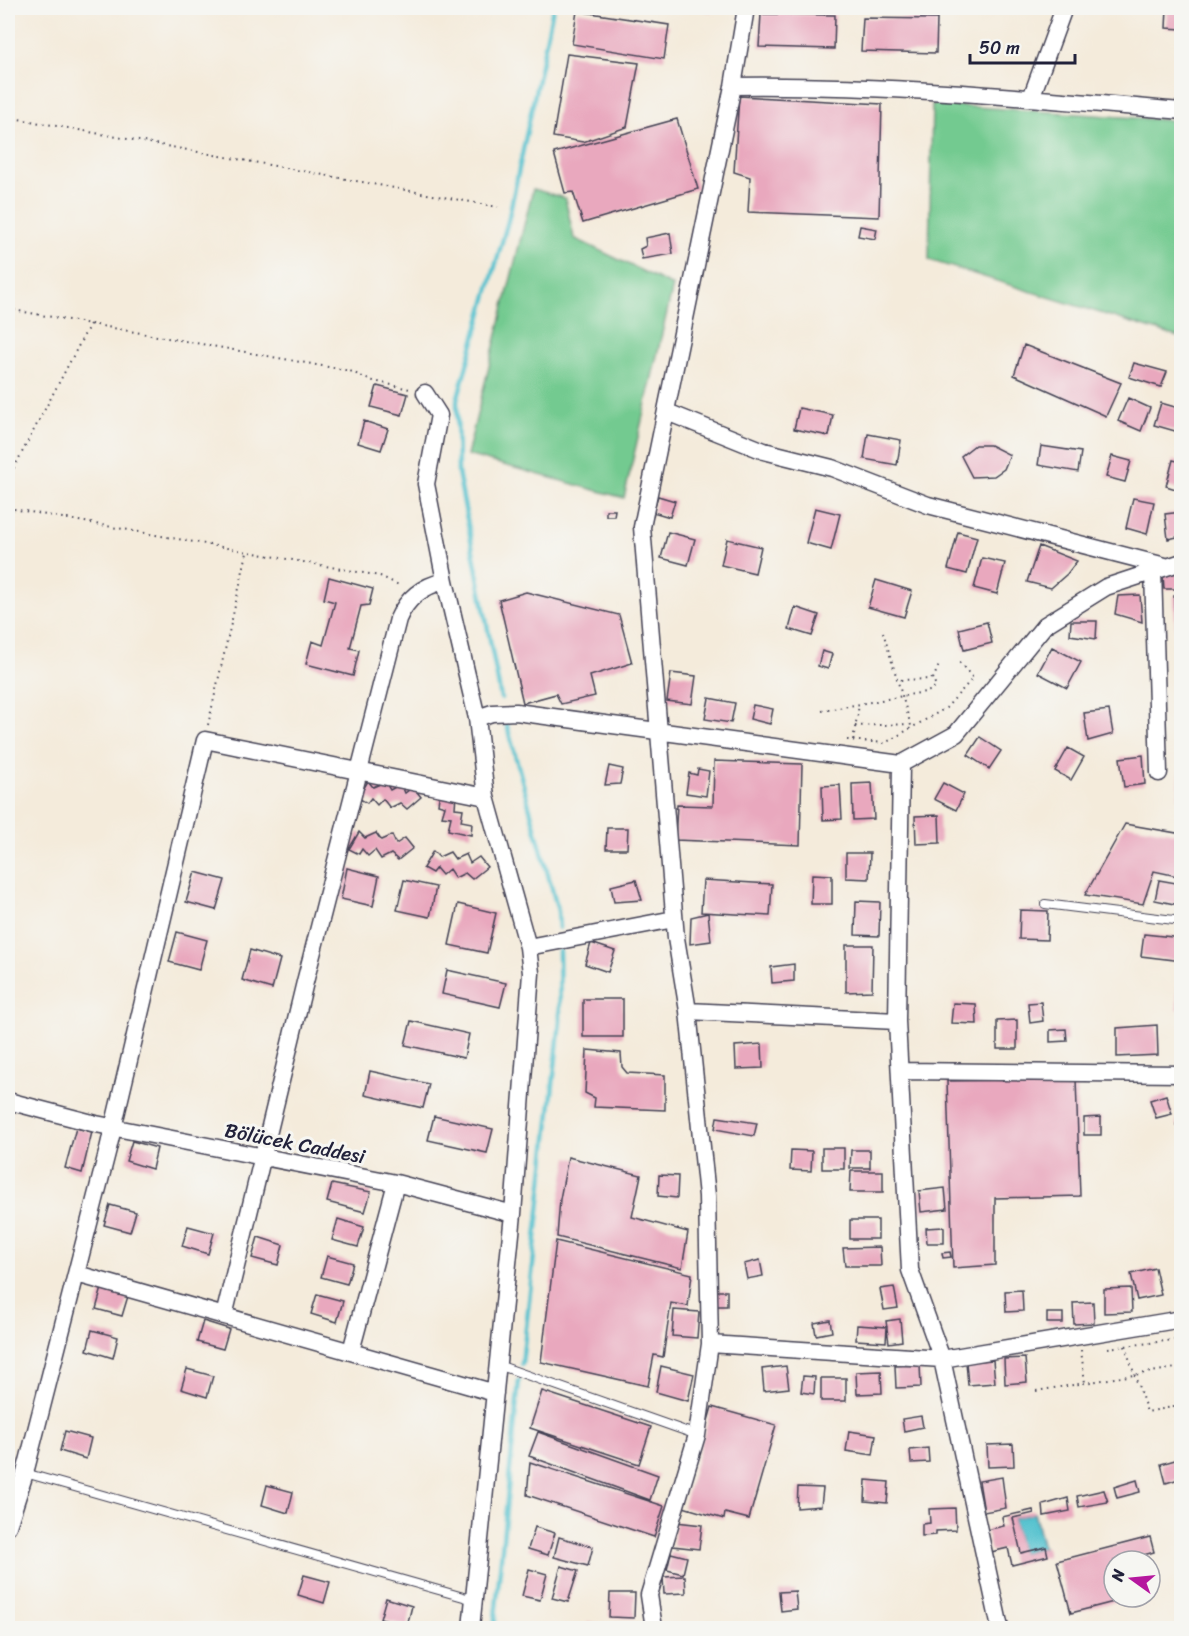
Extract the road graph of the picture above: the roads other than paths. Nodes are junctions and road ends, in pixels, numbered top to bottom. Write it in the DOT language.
graph roads {
  1 [pos="746,8"];
  2 [pos="1064,8"];
  3 [pos="733,86"];
  4 [pos="1031,98"];
  5 [pos="1182,111"];
  6 [pos="425,393"];
  7 [pos="667,412"];
  8 [pos="1167,566"];
  9 [pos="445,581"];
  10 [pos="485,716"];
  11 [pos="660,731"];
  12 [pos="901,764"];
  13 [pos="358,772"];
  14 [pos="1160,773"];
  15 [pos="486,797"];
  16 [pos="1045,904"];
  17 [pos="674,919"];
  18 [pos="1182,921"];
  19 [pos="528,946"];
  20 [pos="688,1011"];
  21 [pos="897,1021"];
  22 [pos="900,1071"];
  23 [pos="1182,1074"];
  24 [pos="8,1101"];
  25 [pos="114,1127"];
  26 [pos="261,1158"];
  27 [pos="396,1183"];
  28 [pos="513,1214"];
  29 [pos="77,1274"];
  30 [pos="224,1316"];
  31 [pos="1177,1320"];
  32 [pos="710,1344"];
  33 [pos="351,1351"];
  34 [pos="942,1359"];
  35 [pos="502,1367"];
  36 [pos="495,1393"];
  37 [pos="697,1435"];
  38 [pos="25,1473"];
  39 [pos="8,1526"];
  40 [pos="474,1600"];
  41 [pos="471,1629"];
  42 [pos="654,1629"];
  43 [pos="1000,1629"];
  1 -- 3 [label="street"];
  2 -- 4 [label="street"];
  3 -- 4 [label="street"];
  3 -- 7 [label="street"];
  4 -- 5 [label="street"];
  6 -- 9 [label="street"];
  7 -- 8 [label="street"];
  7 -- 11 [label="street"];
  8 -- 12 [label="street"];
  8 -- 14 [label="street"];
  9 -- 10 [label="street"];
  9 -- 13 [label="street"];
  10 -- 11 [label="street"];
  10 -- 15 [label="street"];
  11 -- 12 [label="street"];
  11 -- 17 [label="street"];
  12 -- 21 [label="street"];
  13 -- 15 [label="street"];
  13 -- 25 [label="street"];
  13 -- 26 [label="street"];
  15 -- 19 [label="street"];
  16 -- 18 [label="lane"];
  17 -- 19 [label="street"];
  17 -- 20 [label="street"];
  19 -- 28 [label="street"];
  20 -- 21 [label="street"];
  20 -- 32 [label="street"];
  21 -- 22 [label="street"];
  22 -- 23 [label="street"];
  22 -- 34 [label="street"];
  24 -- 25 [label="street, Bölücek Caddesi"];
  25 -- 26 [label="street, Bölücek Caddesi"];
  25 -- 29 [label="street"];
  26 -- 27 [label="street, Bölücek Caddesi"];
  26 -- 30 [label="street"];
  27 -- 28 [label="street, Bölücek Caddesi"];
  27 -- 33 [label="street"];
  28 -- 35 [label="street"];
  29 -- 30 [label="street"];
  29 -- 38 [label="street"];
  30 -- 33 [label="street"];
  31 -- 34 [label="street"];
  32 -- 34 [label="street"];
  32 -- 37 [label="street"];
  33 -- 36 [label="street"];
  34 -- 43 [label="street"];
  35 -- 36 [label="street"];
  35 -- 37 [label="lane"];
  36 -- 40 [label="street"];
  37 -- 42 [label="street"];
  38 -- 39 [label="street"];
  38 -- 40 [label="lane"];
  40 -- 41 [label="street"];
}
